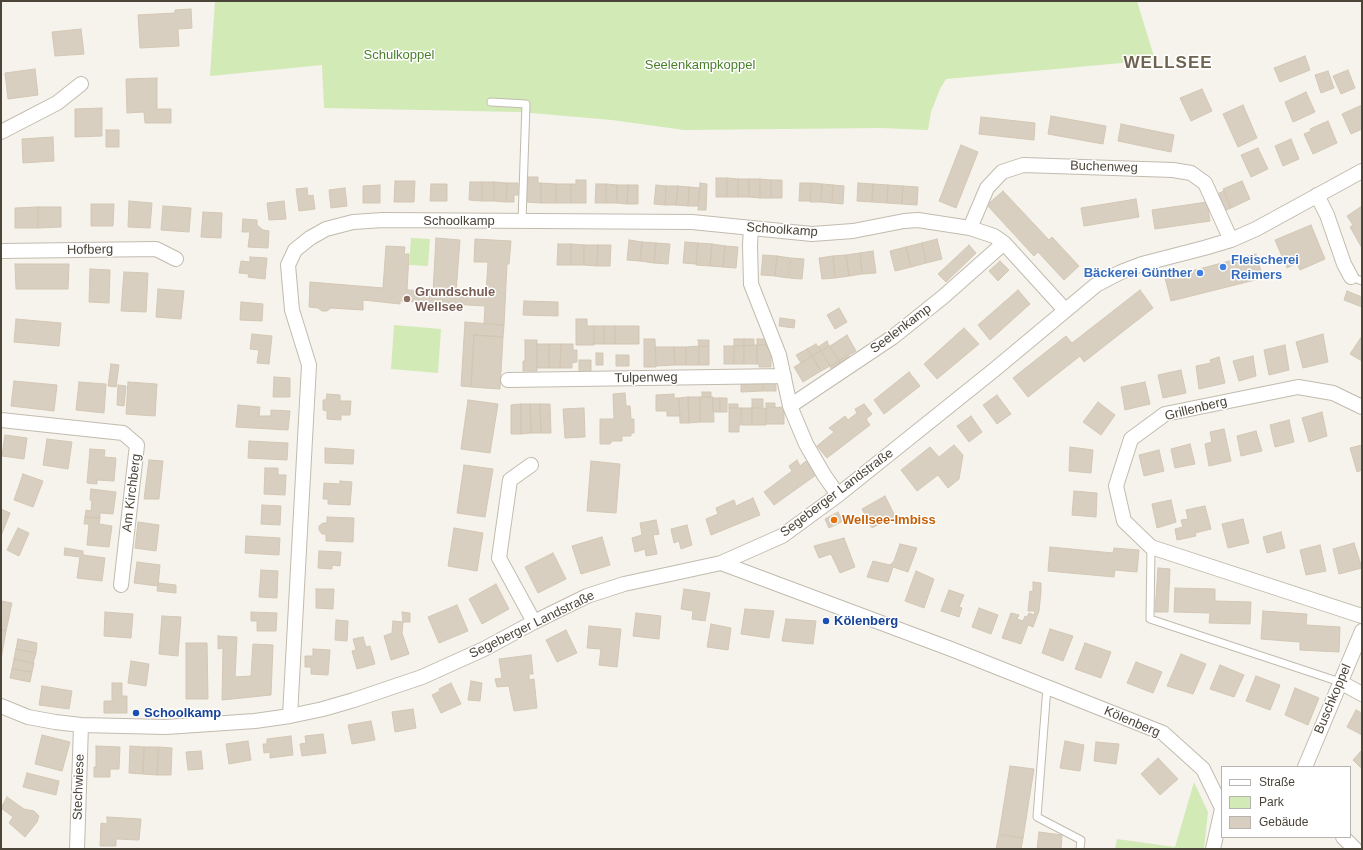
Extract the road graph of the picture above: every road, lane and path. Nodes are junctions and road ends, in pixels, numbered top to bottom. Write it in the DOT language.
graph roads {
  1 [pos="81,84"];
  2 [pos="491,102"];
  3 [pos="1,132"];
  4 [pos="1362,171"];
  5 [pos="1317,195"];
  6 [pos="522,221"];
  7 [pos="751,228"];
  8 [pos="970,228"];
  9 [pos="1231,240"];
  10 [pos="1004,243"];
  11 [pos="1,251"];
  12 [pos="176,259"];
  13 [pos="1356,279"];
  14 [pos="1065,310"];
  15 [pos="784,376"];
  16 [pos="508,380"];
  17 [pos="790,406"];
  18 [pos="1362,407"];
  19 [pos="1,420"];
  20 [pos="530,465"];
  21 [pos="838,496"];
  22 [pos="1151,547"];
  23 [pos="721,563"];
  24 [pos="121,585"];
  25 [pos="1362,616"];
  26 [pos="534,622"];
  27 [pos="1362,631"];
  28 [pos="1340,682"];
  29 [pos="1047,687"];
  30 [pos="1362,694"];
  31 [pos="1,706"];
  32 [pos="290,716"];
  33 [pos="81,725"];
  34 [pos="1305,766"];
  35 [pos="1221,807"];
  36 [pos="1221,813"];
  37 [pos="1344,838"];
  38 [pos="77,849"];
  39 [pos="1080,849"];
  40 [pos="1213,849"];
  41 [pos="1355,849"];
  1 -- 3 [label="street"];
  2 -- 6 [label="lane"];
  4 -- 5 [label="street, Segeberger Landstraße"];
  5 -- 9 [label="street, Segeberger Landstraße"];
  5 -- 13 [label="street"];
  6 -- 7 [label="street, Schoolkamp"];
  6 -- 32 [label="street, Schoolkamp"];
  7 -- 8 [label="street, Schoolkamp"];
  7 -- 15 [label="street"];
  8 -- 9 [label="street, Buchenweg"];
  8 -- 10 [label="street, Schoolkamp"];
  9 -- 14 [label="street, Segeberger Landstraße"];
  10 -- 14 [label="street, Schoolkamp"];
  10 -- 17 [label="street, Seelenkamp"];
  11 -- 12 [label="street, Hofberg"];
  14 -- 21 [label="street, Segeberger Landstraße"];
  15 -- 16 [label="street, Tulpenweg"];
  15 -- 17 [label="street"];
  17 -- 21 [label="street"];
  18 -- 22 [label="street, Grillenberg"];
  19 -- 24 [label="street, Am Kirchberg"];
  20 -- 26 [label="street"];
  21 -- 23 [label="street, Segeberger Landstraße"];
  22 -- 25 [label="street, Grillenberg"];
  22 -- 28 [label="lane"];
  23 -- 26 [label="street, Segeberger Landstraße"];
  23 -- 29 [label="street, Kölenberg"];
  26 -- 32 [label="street, Segeberger Landstraße"];
  27 -- 28 [label="street, Buschkoppel"];
  28 -- 30 [label="street"];
  28 -- 34 [label="street, Buschkoppel"];
  29 -- 35 [label="street, Kölenberg"];
  29 -- 39 [label="lane"];
  31 -- 33 [label="street, Segeberger Landstraße"];
  32 -- 33 [label="street, Segeberger Landstraße"];
  33 -- 38 [label="street, Stechwiese"];
  36 -- 40 [label="street"];
  37 -- 41 [label="street"];
}
